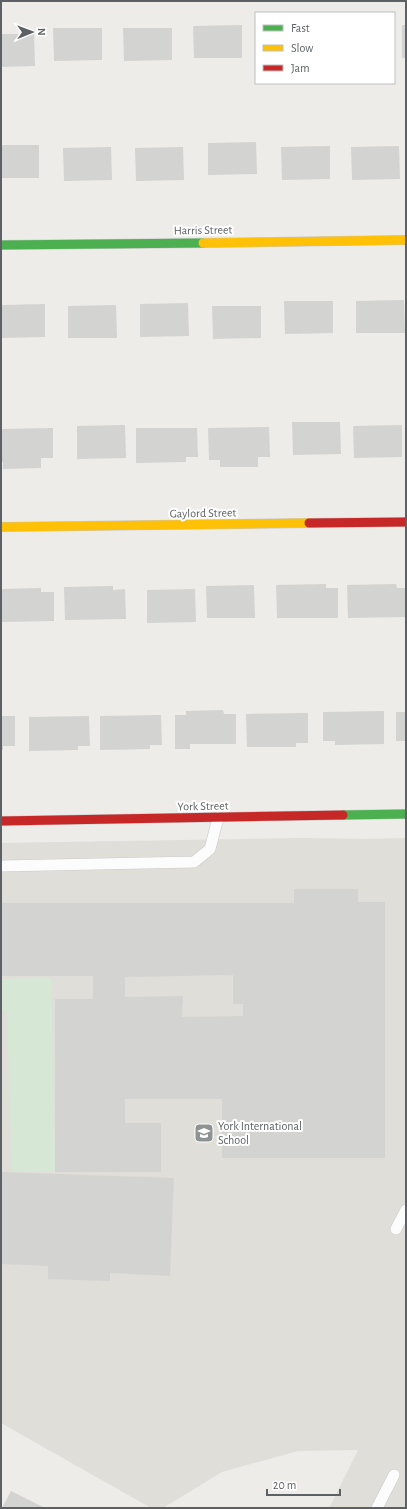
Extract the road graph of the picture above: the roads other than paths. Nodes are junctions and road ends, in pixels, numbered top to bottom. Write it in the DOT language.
graph roads {
  1 [pos="406,240"];
  2 [pos="1,245"];
  3 [pos="406,522"];
  4 [pos="1,527"];
  5 [pos="406,814"];
  6 [pos="218,818"];
  7 [pos="1,821"];
  8 [pos="1,866"];
  9 [pos="406,1210"];
  10 [pos="396,1229"];
  11 [pos="394,1475"];
  12 [pos="377,1508"];
  1 -- 2 [label="street, Harris Street"];
  3 -- 4 [label="street, Gaylord Street"];
  5 -- 6 [label="street, York Street"];
  6 -- 7 [label="street, York Street"];
  6 -- 8 [label="lane"];
  9 -- 10 [label="lane"];
  11 -- 12 [label="lane"];
}
